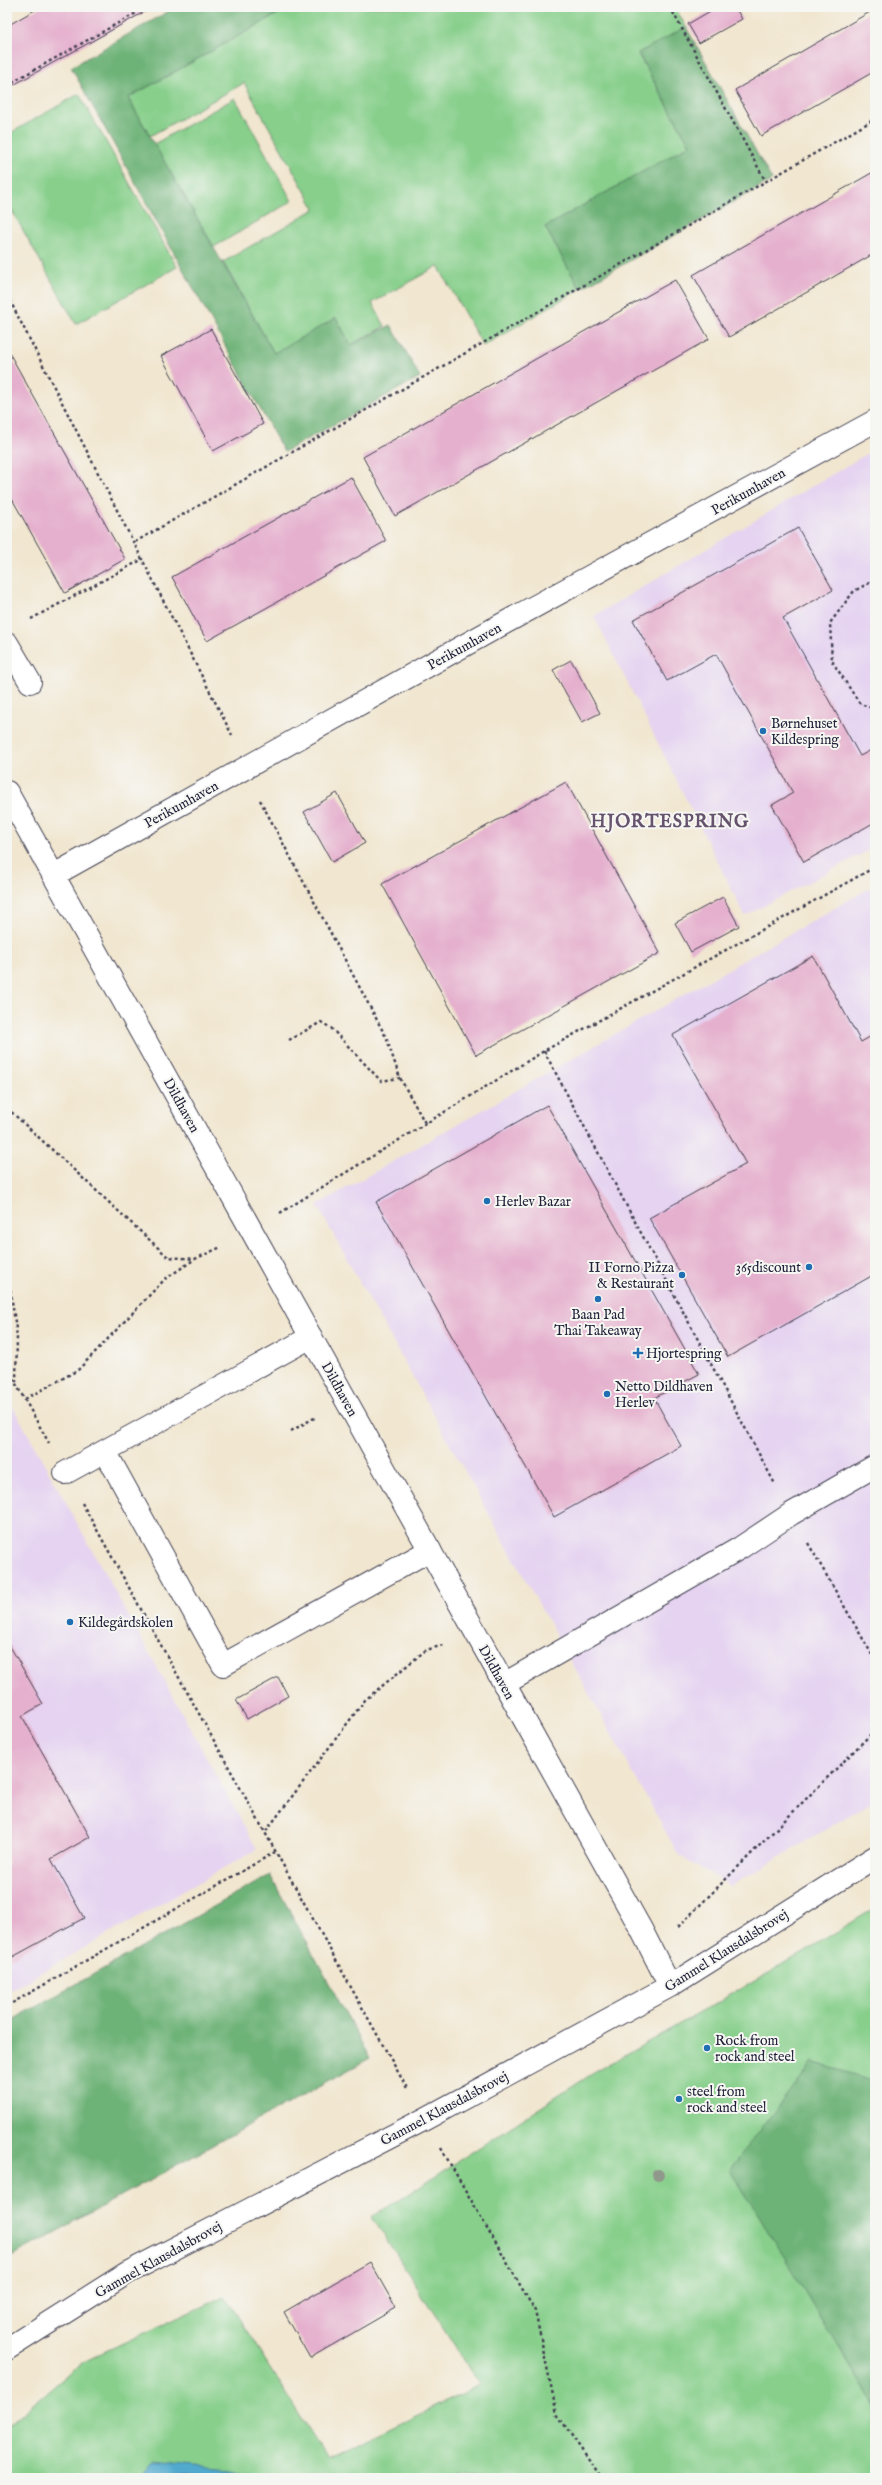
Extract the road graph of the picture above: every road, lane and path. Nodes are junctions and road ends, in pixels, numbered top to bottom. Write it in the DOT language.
graph roads {
  1 [pos="147,7"];
  2 [pos="670,7"];
  3 [pos="7,85"];
  4 [pos="875,119"];
  5 [pos="765,180"];
  6 [pos="7,294"];
  7 [pos="875,421"];
  8 [pos="135,542"];
  9 [pos="143,559"];
  10 [pos="875,580"];
  11 [pos="27,621"];
  12 [pos="7,643"];
  13 [pos="30,682"];
  14 [pos="875,709"];
  15 [pos="235,741"];
  16 [pos="7,792"];
  17 [pos="259,798"];
  18 [pos="875,867"];
  19 [pos="54,875"];
  20 [pos="289,1040"];
  21 [pos="544,1051"];
  22 [pos="400,1078"];
  23 [pos="7,1108"];
  24 [pos="425,1123"];
  25 [pos="279,1213"];
  26 [pos="222,1246"];
  27 [pos="195,1259"];
  28 [pos="7,1266"];
  29 [pos="311,1337"];
  30 [pos="7,1368"];
  31 [pos="16,1384"];
  32 [pos="25,1400"];
  33 [pos="105,1452"];
  34 [pos="875,1466"];
  35 [pos="65,1473"];
  36 [pos="791,1514"];
  37 [pos="430,1550"];
  38 [pos="478,1636"];
  39 [pos="875,1660"];
  40 [pos="504,1684"];
  41 [pos="875,1730"];
  42 [pos="266,1831"];
  43 [pos="277,1851"];
  44 [pos="875,1857"];
  45 [pos="653,1953"];
  46 [pos="670,1986"];
  47 [pos="7,2006"];
  48 [pos="425,2119"];
  49 [pos="7,2349"];
  50 [pos="601,2478"];
  1 -- 3 [label="path"];
  2 -- 5 [label="path"];
  4 -- 5 [label="path"];
  5 -- 8 [label="path"];
  6 -- 8 [label="path"];
  7 -- 19 [label="street, Perikumhaven"];
  8 -- 9 [label="path"];
  9 -- 11 [label="path"];
  9 -- 15 [label="path"];
  10 -- 14 [label="path"];
  12 -- 13 [label="street"];
  16 -- 19 [label="street, Dildhaven"];
  17 -- 22 [label="path"];
  18 -- 21 [label="path"];
  19 -- 29 [label="street, Dildhaven"];
  20 -- 22 [label="path"];
  21 -- 24 [label="path"];
  21 -- 36 [label="path"];
  22 -- 24 [label="path"];
  23 -- 27 [label="path"];
  24 -- 25 [label="path"];
  26 -- 27 [label="path"];
  27 -- 32 [label="path"];
  28 -- 31 [label="path"];
  29 -- 33 [label="street"];
  29 -- 37 [label="street, Dildhaven"];
  30 -- 31 [label="path"];
  31 -- 32 [label="path"];
  32 -- 35 [label="path"];
  33 -- 35 [label="street"];
  33 -- 37 [label="street"];
  34 -- 36 [label="street"];
  35 -- 42 [label="path"];
  36 -- 39 [label="path"];
  36 -- 40 [label="street"];
  37 -- 38 [label="street, Dildhaven"];
  38 -- 40 [label="street, Dildhaven"];
  38 -- 42 [label="path"];
  40 -- 45 [label="street, Dildhaven"];
  41 -- 45 [label="path"];
  42 -- 43 [label="path"];
  43 -- 47 [label="path"];
  43 -- 48 [label="path"];
  44 -- 46 [label="street, Gammel Klausdalsbrovej"];
  45 -- 46 [label="street, Dildhaven"];
  46 -- 48 [label="street, Gammel Klausdalsbrovej"];
  48 -- 49 [label="street, Gammel Klausdalsbrovej"];
  48 -- 50 [label="path"];
}
